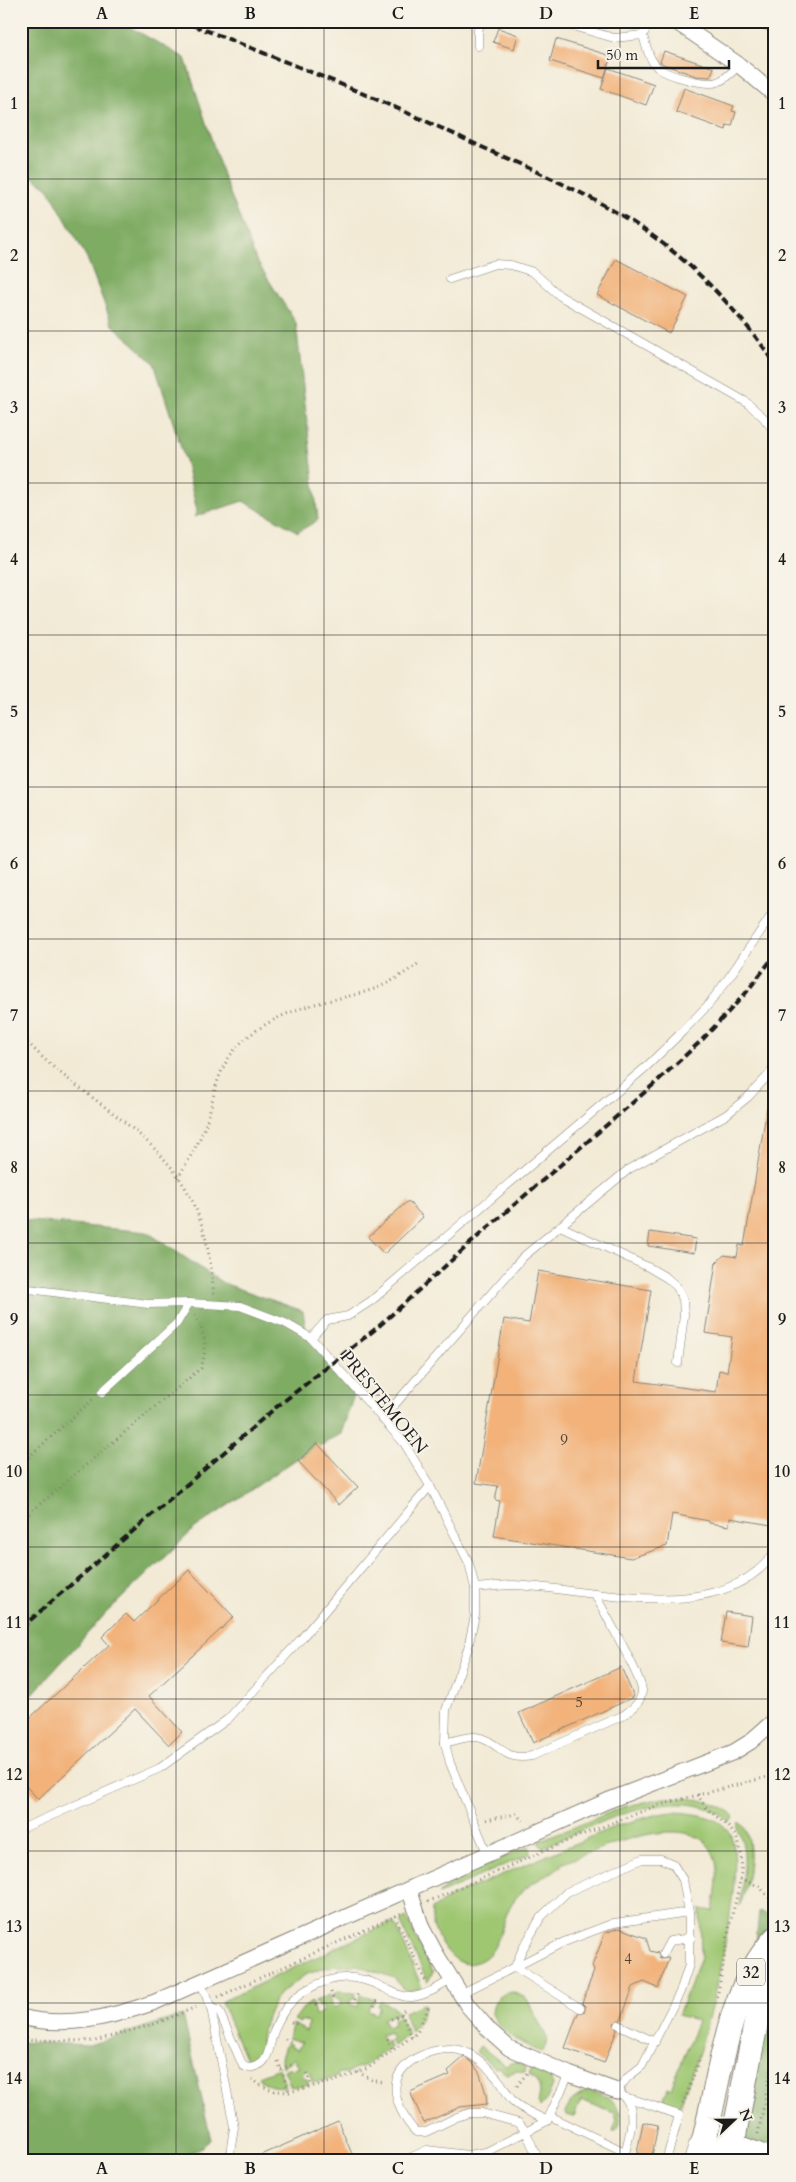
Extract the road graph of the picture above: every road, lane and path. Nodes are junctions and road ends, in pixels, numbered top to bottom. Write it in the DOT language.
graph roads {
  1 [pos="482,21"];
  2 [pos="555,21"];
  3 [pos="650,21"];
  4 [pos="675,21"];
  5 [pos="753,21"];
  6 [pos="774,29"];
  7 [pos="643,35"];
  8 [pos="478,46"];
  9 [pos="739,65"];
  10 [pos="775,95"];
  11 [pos="450,279"];
  12 [pos="775,432"];
  13 [pos="775,910"];
  14 [pos="418,964"];
  15 [pos="21,1035"];
  16 [pos="775,1068"];
  17 [pos="178,1178"];
  18 [pos="560,1226"];
  19 [pos="21,1288"];
  20 [pos="189,1303"];
  21 [pos="215,1304"];
  22 [pos="311,1338"];
  23 [pos="678,1363"];
  24 [pos="102,1392"];
  25 [pos="382,1418"];
  26 [pos="21,1464"];
  27 [pos="430,1486"];
  28 [pos="21,1520"];
  29 [pos="775,1552"];
  30 [pos="475,1588"];
  31 [pos="594,1594"];
  32 [pos="775,1720"];
  33 [pos="446,1743"];
  34 [pos="775,1775"];
  35 [pos="475,1824"];
  36 [pos="525,1824"];
  37 [pos="21,1829"];
  38 [pos="487,1854"];
  39 [pos="740,1879"];
  40 [pos="409,1889"];
  41 [pos="775,1897"];
  42 [pos="690,1912"];
  43 [pos="395,1916"];
  44 [pos="690,1938"];
  45 [pos="775,1939"];
  46 [pos="663,1954"];
  47 [pos="775,1961"];
  48 [pos="515,1967"];
  49 [pos="451,1980"];
  50 [pos="201,1983"];
  51 [pos="351,1990"];
  52 [pos="337,1991"];
  53 [pos="359,1991"];
  54 [pos="365,1993"];
  55 [pos="460,1994"];
  56 [pos="321,1995"];
  57 [pos="429,1995"];
  58 [pos="372,1996"];
  59 [pos="378,1998"];
  60 [pos="313,2000"];
  61 [pos="334,2000"];
  62 [pos="355,2000"];
  63 [pos="386,2002"];
  64 [pos="308,2003"];
  65 [pos="716,2004"];
  66 [pos="374,2006"];
  67 [pos="395,2006"];
  68 [pos="211,2008"];
  69 [pos="317,2008"];
  70 [pos="580,2008"];
  71 [pos="404,2010"];
  72 [pos="402,2015"];
  73 [pos="21,2017"];
  74 [pos="294,2017"];
  75 [pos="392,2019"];
  76 [pos="291,2022"];
  77 [pos="300,2025"];
  78 [pos="619,2025"];
  79 [pos="412,2037"];
  80 [pos="285,2039"];
  81 [pos="387,2039"];
  82 [pos="655,2042"];
  83 [pos="294,2043"];
  84 [pos="283,2046"];
  85 [pos="392,2051"];
  86 [pos="703,2051"];
  87 [pos="775,2051"];
  88 [pos="280,2052"];
  89 [pos="290,2065"];
  90 [pos="243,2066"];
  91 [pos="281,2069"];
  92 [pos="307,2073"];
  93 [pos="569,2074"];
  94 [pos="312,2087"];
  95 [pos="290,2092"];
  96 [pos="622,2095"];
  97 [pos="679,2115"];
  98 [pos="549,2119"];
  99 [pos="526,2132"];
  100 [pos="758,2136"];
  101 [pos="486,2152"];
  102 [pos="625,2152"];
  103 [pos="731,2152"];
  104 [pos="705,2156"];
  105 [pos="775,2160"];
  106 [pos="229,2161"];
  107 [pos="403,2161"];
  108 [pos="484,2161"];
  109 [pos="539,2161"];
  110 [pos="623,2161"];
  111 [pos="666,2161"];
  1 -- 8 [label="lane"];
  2 -- 7 [label="lane"];
  3 -- 7 [label="lane"];
  4 -- 9 [label="street"];
  5 -- 6 [label="lane"];
  7 -- 9 [label="lane"];
  9 -- 10 [label="street"];
  11 -- 12 [label="lane"];
  13 -- 22 [label="lane"];
  14 -- 17 [label="path"];
  15 -- 17 [label="path"];
  16 -- 18 [label="lane"];
  17 -- 21 [label="path"];
  18 -- 23 [label="lane"];
  18 -- 25 [label="lane"];
  19 -- 20 [label="lane, PRESTEMOEN"];
  20 -- 21 [label="lane, PRESTEMOEN"];
  20 -- 24 [label="lane"];
  20 -- 28 [label="path"];
  21 -- 22 [label="lane, PRESTEMOEN"];
  22 -- 25 [label="lane, PRESTEMOEN"];
  24 -- 26 [label="path"];
  25 -- 27 [label="lane, PRESTEMOEN"];
  27 -- 30 [label="lane, PRESTEMOEN"];
  27 -- 37 [label="lane"];
  29 -- 31 [label="lane"];
  30 -- 31 [label="lane"];
  30 -- 33 [label="lane, PRESTEMOEN"];
  31 -- 33 [label="lane"];
  32 -- 38 [label="street"];
  33 -- 35 [label="lane, PRESTEMOEN"];
  34 -- 39 [label="path"];
  35 -- 36 [label="path"];
  35 -- 38 [label="lane, PRESTEMOEN"];
  38 -- 40 [label="street"];
  39 -- 41 [label="path"];
  39 -- 65 [label="path"];
  40 -- 49 [label="street"];
  40 -- 50 [label="street"];
  42 -- 44 [label="lane"];
  42 -- 48 [label="lane"];
  42 -- 48 [label="lane"];
  43 -- 57 [label="path"];
  44 -- 46 [label="lane"];
  44 -- 82 [label="lane"];
  45 -- 104 [label="main road, 32"];
  47 -- 103 [label="main road, 32"];
  48 -- 55 [label="lane"];
  48 -- 70 [label="lane"];
  49 -- 55 [label="street"];
  49 -- 57 [label="lane"];
  50 -- 68 [label="lane"];
  50 -- 73 [label="street"];
  51 -- 53 [label="path"];
  52 -- 61 [label="path"];
  53 -- 54 [label="path"];
  53 -- 62 [label="path"];
  55 -- 93 [label="street"];
  56 -- 60 [label="path"];
  57 -- 71 [label="path"];
  57 -- 79 [label="path"];
  57 -- 90 [label="lane"];
  58 -- 59 [label="path"];
  59 -- 63 [label="path"];
  59 -- 66 [label="path"];
  60 -- 64 [label="path"];
  60 -- 69 [label="path"];
  67 -- 71 [label="path"];
  68 -- 90 [label="lane"];
  68 -- 106 [label="lane"];
  71 -- 72 [label="path"];
  72 -- 75 [label="path"];
  72 -- 79 [label="path"];
  74 -- 76 [label="path"];
  76 -- 77 [label="path"];
  76 -- 80 [label="path"];
  78 -- 82 [label="lane"];
  79 -- 85 [label="path"];
  80 -- 83 [label="path"];
  80 -- 84 [label="path"];
  81 -- 85 [label="path"];
  82 -- 96 [label="lane"];
  85 -- 94 [label="path"];
  86 -- 97 [label="path"];
  87 -- 100 [label="path"];
  88 -- 91 [label="path"];
  89 -- 91 [label="path"];
  90 -- 95 [label="path"];
  91 -- 95 [label="path"];
  92 -- 94 [label="path"];
  93 -- 96 [label="street"];
  93 -- 98 [label="lane"];
  94 -- 95 [label="path"];
  96 -- 97 [label="lane"];
  96 -- 102 [label="lane"];
  97 -- 111 [label="lane"];
  98 -- 99 [label="lane"];
  98 -- 99 [label="lane"];
  98 -- 102 [label="lane"];
  99 -- 101 [label="lane"];
  99 -- 109 [label="lane"];
  101 -- 107 [label="lane"];
  101 -- 108 [label="lane"];
  102 -- 110 [label="lane"];
  103 -- 104 [label="main road"];
  103 -- 105 [label="main road"];
}
